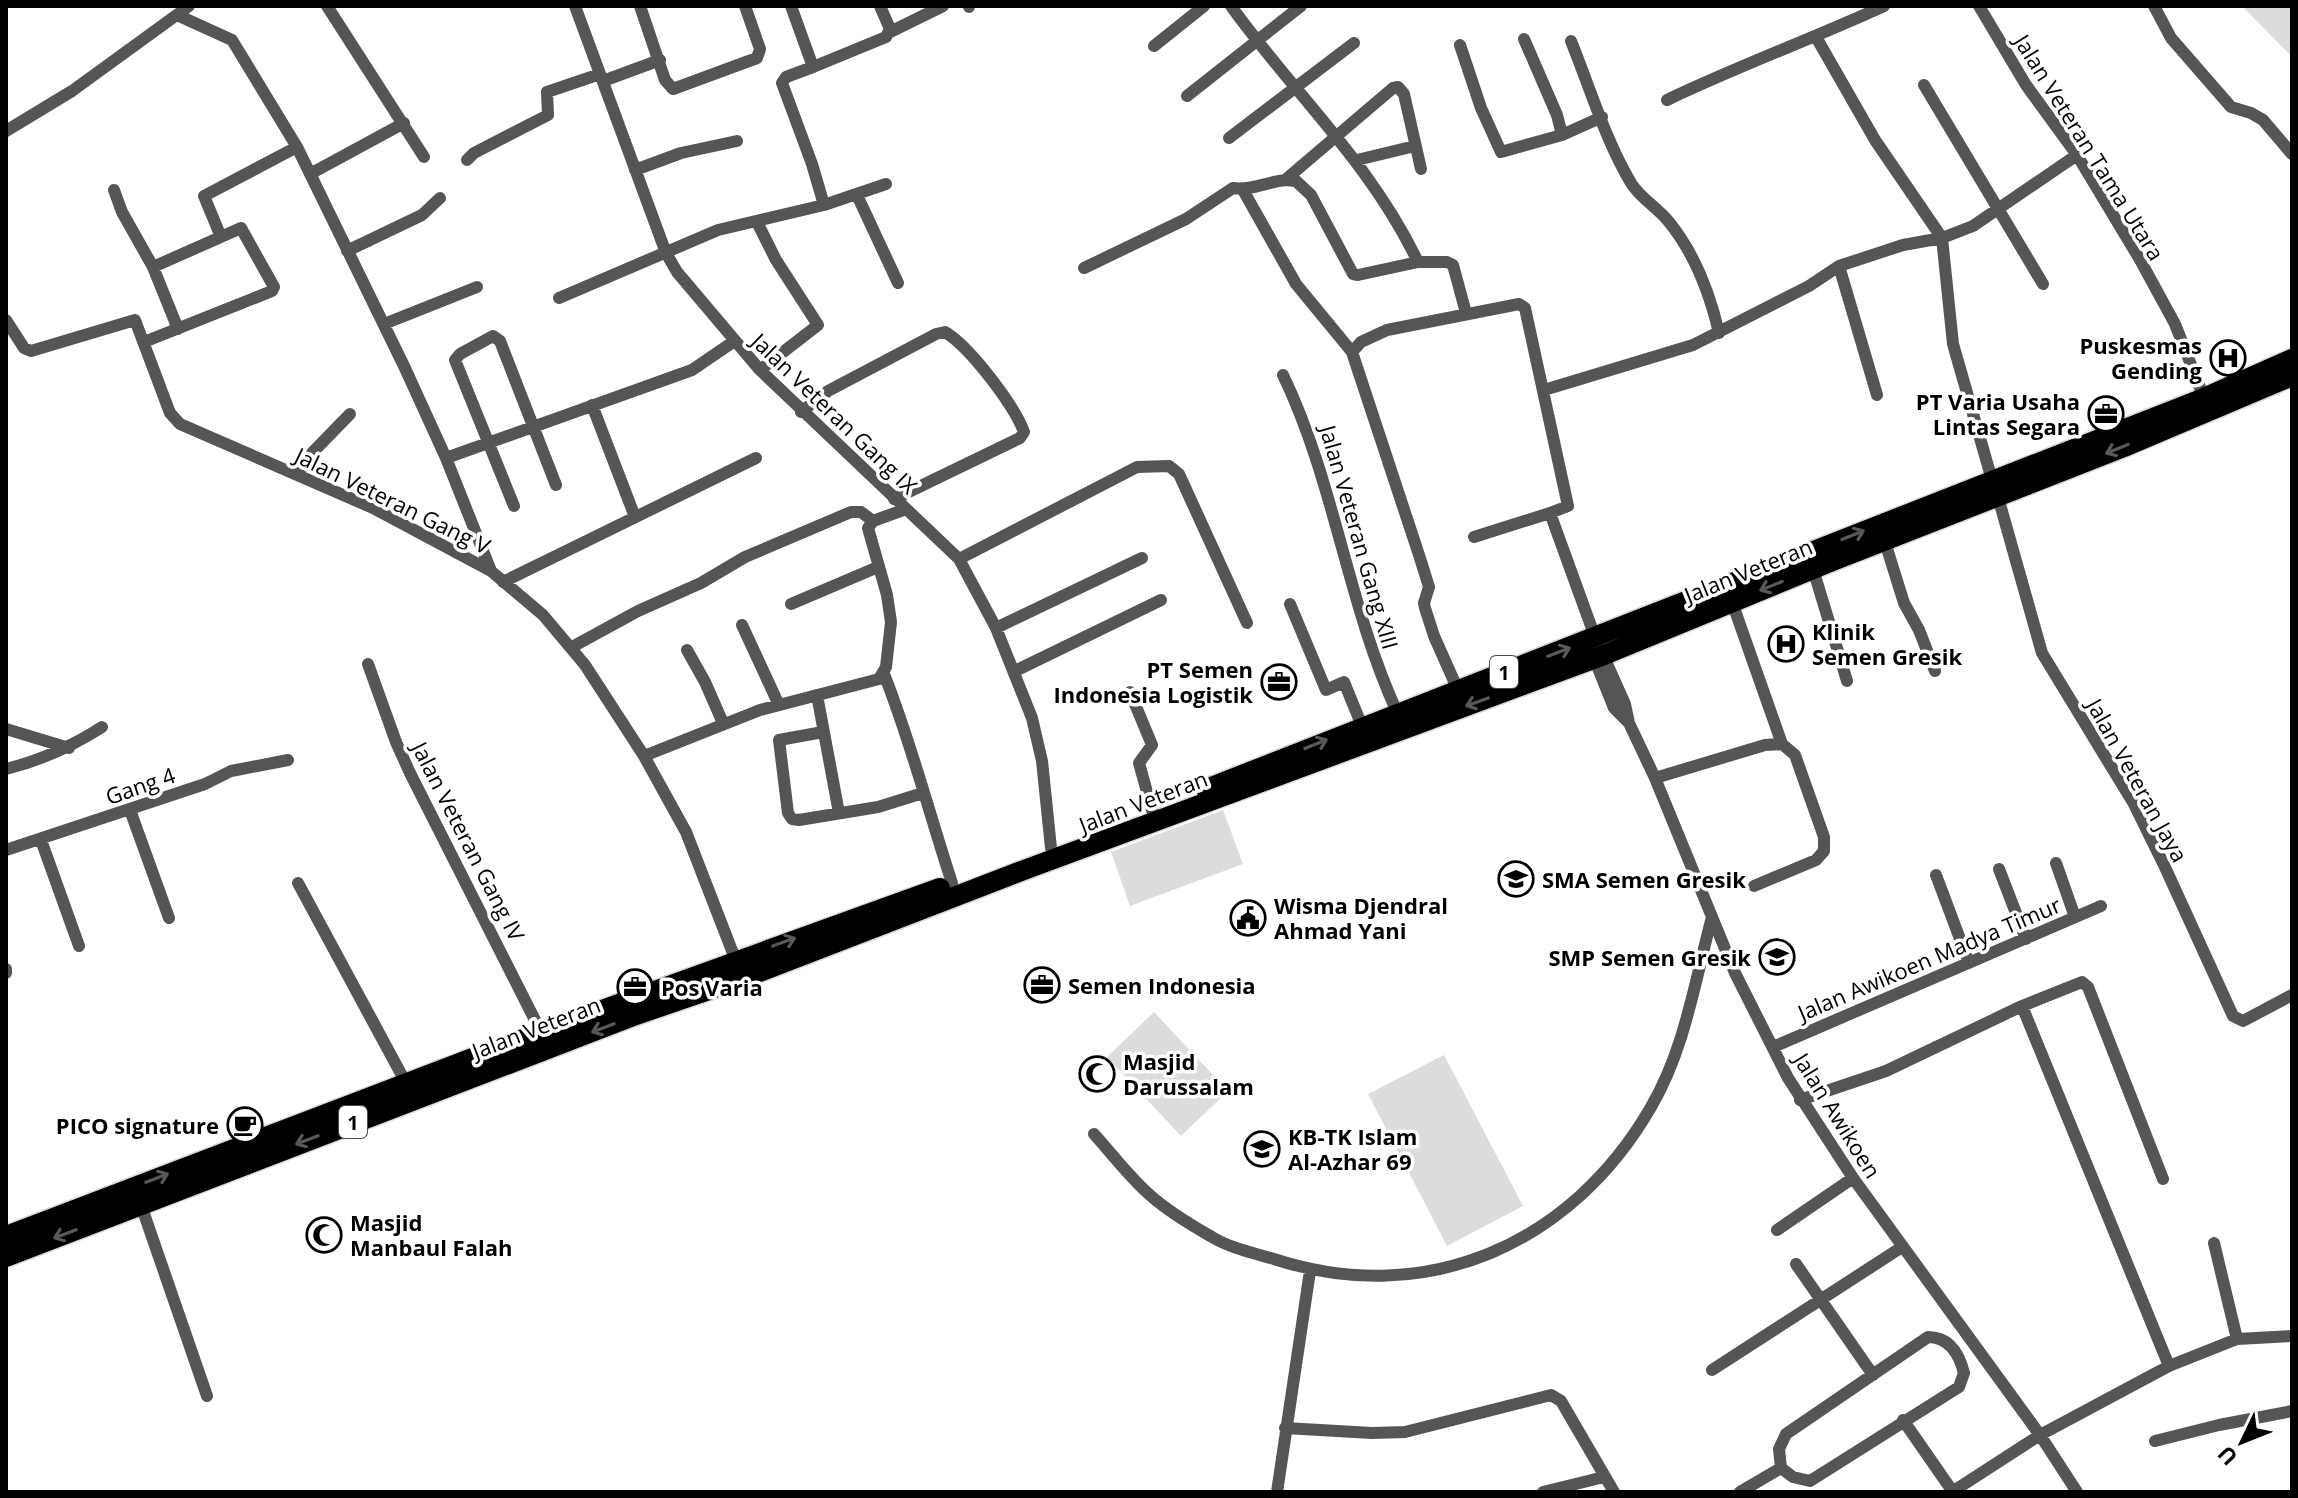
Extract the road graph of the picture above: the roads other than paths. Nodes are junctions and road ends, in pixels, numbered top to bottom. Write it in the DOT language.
graph roads {
  1 [pos="189,6"];
  2 [pos="327,6"];
  3 [pos="575,6"];
  4 [pos="640,6"];
  5 [pos="745,6"];
  6 [pos="791,6"];
  7 [pos="880,6"];
  8 [pos="943,6"];
  9 [pos="1204,6"];
  10 [pos="1231,6"];
  11 [pos="1301,6"];
  12 [pos="1884,6"];
  13 [pos="1979,6"];
  14 [pos="2154,6"];
  15 [pos="177,15"];
  16 [pos="890,32"];
  17 [pos="1816,37"];
  18 [pos="1524,39"];
  19 [pos="1257,41"];
  20 [pos="1571,41"];
  21 [pos="1354,43"];
  22 [pos="1460,45"];
  23 [pos="1154,46"];
  24 [pos="660,60"];
  25 [pos="813,67"];
  26 [pos="601,78"];
  27 [pos="1924,85"];
  28 [pos="1295,89"];
  29 [pos="1187,96"];
  30 [pos="1667,100"];
  31 [pos="1602,117"];
  32 [pos="404,123"];
  33 [pos="6,131"];
  34 [pos="1562,135"];
  35 [pos="1338,137"];
  36 [pos="1229,138"];
  37 [pos="737,141"];
  38 [pos="1415,146"];
  39 [pos="297,147"];
  40 [pos="2292,154"];
  41 [pos="2077,155"];
  42 [pos="424,157"];
  43 [pos="467,160"];
  44 [pos="1357,160"];
  45 [pos="1421,169"];
  46 [pos="635,170"];
  47 [pos="310,174"];
  48 [pos="1285,180"];
  49 [pos="886,184"];
  50 [pos="114,190"];
  51 [pos="1243,190"];
  52 [pos="857,195"];
  53 [pos="440,198"];
  54 [pos="824,205"];
  55 [pos="1999,209"];
  56 [pos="757,222"];
  57 [pos="221,237"];
  58 [pos="1942,238"];
  59 [pos="347,251"];
  60 [pos="666,253"];
  61 [pos="1418,262"];
  62 [pos="1839,266"];
  63 [pos="153,267"];
  64 [pos="1084,268"];
  65 [pos="898,283"];
  66 [pos="2043,284"];
  67 [pos="477,287"];
  68 [pos="559,298"];
  69 [pos="1466,313"];
  70 [pos="6,320"];
  71 [pos="384,324"];
  72 [pos="178,329"];
  73 [pos="1719,333"];
  74 [pos="144,342"];
  75 [pos="733,342"];
  76 [pos="1352,352"];
  77 [pos="2292,359"];
  78 [pos="760,370"];
  79 [pos="1283,375"];
  80 [pos="2292,376"];
  81 [pos="1544,390"];
  82 [pos="1877,395"];
  83 [pos="2204,398"];
  84 [pos="592,405"];
  85 [pos="801,412"];
  86 [pos="350,414"];
  87 [pos="532,427"];
  88 [pos="489,443"];
  89 [pos="446,458"];
  90 [pos="756,458"];
  91 [pos="298,474"];
  92 [pos="556,485"];
  93 [pos="1995,488"];
  94 [pos="894,499"];
  95 [pos="514,506"];
  96 [pos="906,509"];
  97 [pos="1550,513"];
  98 [pos="635,517"];
  99 [pos="873,521"];
  100 [pos="1474,537"];
  101 [pos="1885,542"];
  102 [pos="1142,558"];
  103 [pos="959,559"];
  104 [pos="878,567"];
  105 [pos="1813,569"];
  106 [pos="491,571"];
  107 [pos="503,582"];
  108 [pos="1161,600"];
  109 [pos="1732,602"];
  110 [pos="791,604"];
  111 [pos="1290,604"];
  112 [pos="1247,623"];
  113 [pos="742,625"];
  114 [pos="996,628"];
  115 [pos="572,647"];
  116 [pos="1595,648"];
  117 [pos="687,650"];
  118 [pos="368,664"];
  119 [pos="1015,671"];
  120 [pos="1935,671"];
  121 [pos="884,674"];
  122 [pos="1847,681"];
  123 [pos="1458,690"];
  124 [pos="1130,692"];
  125 [pos="817,695"];
  126 [pos="779,705"];
  127 [pos="1397,712"];
  128 [pos="723,723"];
  129 [pos="1362,726"];
  130 [pos="102,727"];
  131 [pos="6,729"];
  132 [pos="823,732"];
  133 [pos="1782,744"];
  134 [pos="69,748"];
  135 [pos="644,756"];
  136 [pos="288,760"];
  137 [pos="6,769"];
  138 [pos="1655,778"];
  139 [pos="923,793"];
  140 [pos="130,810"];
  141 [pos="1152,810"];
  142 [pos="839,813"];
  143 [pos="41,840"];
  144 [pos="1051,848"];
  145 [pos="6,850"];
  146 [pos="2056,863"];
  147 [pos="1999,869"];
  148 [pos="1936,875"];
  149 [pos="298,883"];
  150 [pos="952,883"];
  151 [pos="1754,886"];
  152 [pos="2101,906"];
  153 [pos="1712,917"];
  154 [pos="2075,917"];
  155 [pos="169,918"];
  156 [pos="2026,939"];
  157 [pos="79,946"];
  158 [pos="736,961"];
  159 [pos="1969,963"];
  160 [pos="707,981"];
  161 [pos="2292,995"];
  162 [pos="643,1004"];
  163 [pos="2022,1006"];
  164 [pos="541,1032"];
  165 [pos="1773,1047"];
  166 [pos="406,1083"];
  167 [pos="1800,1100"];
  168 [pos="1094,1134"];
  169 [pos="1853,1178"];
  170 [pos="2163,1179"];
  171 [pos="141,1205"];
  172 [pos="1777,1230"];
  173 [pos="6,1236"];
  174 [pos="2214,1243"];
  175 [pos="1902,1247"];
  176 [pos="6,1257"];
  177 [pos="1796,1264"];
  178 [pos="1310,1271"];
  179 [pos="1820,1300"];
  180 [pos="2292,1336"];
  181 [pos="1968,1339"];
  182 [pos="2237,1339"];
  183 [pos="1954,1349"];
  184 [pos="2169,1366"];
  185 [pos="1712,1370"];
  186 [pos="1873,1375"];
  187 [pos="207,1396"];
  188 [pos="2292,1411"];
  189 [pos="1903,1420"];
  190 [pos="1285,1428"];
  191 [pos="2040,1435"];
  192 [pos="2155,1441"];
  193 [pos="1781,1468"];
  194 [pos="1604,1477"];
  195 [pos="1793,1477"];
  196 [pos="1748,1490"];
  197 [pos="1277,1492"];
  198 [pos="1543,1492"];
  199 [pos="1614,1492"];
  200 [pos="1801,1492"];
  201 [pos="1953,1492"];
  202 [pos="2077,1492"];
  1 -- 15 [label="street"];
  2 -- 32 [label="street"];
  3 -- 26 [label="street, Jalan Veteran Gang IX"];
  4 -- 24 [label="street"];
  5 -- 24 [label="street"];
  6 -- 25 [label="street"];
  7 -- 16 [label="street"];
  8 -- 16 [label="street"];
  9 -- 23 [label="street"];
  10 -- 19 [label="street"];
  11 -- 19 [label="street"];
  12 -- 17 [label="street"];
  13 -- 41 [label="street, Jalan Veteran Tama Utara"];
  14 -- 40 [label="street"];
  15 -- 33 [label="street"];
  15 -- 39 [label="street"];
  16 -- 25 [label="street"];
  17 -- 30 [label="street"];
  17 -- 58 [label="street"];
  18 -- 34 [label="street"];
  19 -- 28 [label="street"];
  19 -- 29 [label="street"];
  20 -- 31 [label="street"];
  21 -- 28 [label="street"];
  22 -- 34 [label="street"];
  24 -- 26 [label="street"];
  25 -- 54 [label="street"];
  26 -- 43 [label="street"];
  26 -- 46 [label="street, Jalan Veteran Gang IX"];
  27 -- 55 [label="street"];
  28 -- 35 [label="street"];
  28 -- 36 [label="street"];
  31 -- 34 [label="street"];
  31 -- 73 [label="street"];
  32 -- 42 [label="street"];
  32 -- 47 [label="street"];
  35 -- 38 [label="street"];
  35 -- 44 [label="street"];
  35 -- 48 [label="street"];
  37 -- 46 [label="street"];
  38 -- 44 [label="street"];
  38 -- 45 [label="street"];
  39 -- 47 [label="street"];
  39 -- 57 [label="street"];
  41 -- 55 [label="street"];
  41 -- 83 [label="street, Jalan Veteran Tama Utara"];
  44 -- 61 [label="street"];
  46 -- 60 [label="street, Jalan Veteran Gang IX"];
  47 -- 59 [label="street"];
  48 -- 51 [label="street"];
  48 -- 61 [label="street"];
  49 -- 52 [label="street"];
  50 -- 63 [label="street"];
  51 -- 64 [label="street"];
  51 -- 76 [label="street"];
  52 -- 54 [label="street"];
  52 -- 65 [label="street"];
  53 -- 59 [label="street"];
  54 -- 56 [label="street"];
  55 -- 58 [label="street"];
  55 -- 66 [label="street"];
  56 -- 60 [label="street"];
  56 -- 78 [label="street"];
  57 -- 63 [label="street"];
  57 -- 72 [label="street"];
  58 -- 62 [label="street"];
  58 -- 93 [label="street"];
  59 -- 71 [label="street"];
  60 -- 68 [label="street"];
  60 -- 75 [label="street, Jalan Veteran Gang IX"];
  61 -- 69 [label="street"];
  62 -- 73 [label="street"];
  62 -- 82 [label="street"];
  63 -- 72 [label="street"];
  67 -- 71 [label="street"];
  69 -- 76 [label="street"];
  69 -- 81 [label="street"];
  70 -- 74 [label="street"];
  71 -- 89 [label="street"];
  72 -- 74 [label="street"];
  73 -- 81 [label="street"];
  74 -- 91 [label="street, Jalan Veteran Gang V"];
  75 -- 78 [label="street, Jalan Veteran Gang IX"];
  75 -- 84 [label="street"];
  76 -- 123 [label="street"];
  77 -- 83 [label="highway, Jalan Veteran / 1"];
  78 -- 85 [label="street, Jalan Veteran Gang IX"];
  79 -- 127 [label="street, Jalan Veteran Gang XIII"];
  80 -- 93 [label="highway, Jalan Veteran / 1, one-way"];
  81 -- 97 [label="street"];
  83 -- 93 [label="highway, Jalan Veteran / 1"];
  84 -- 87 [label="street"];
  84 -- 98 [label="street"];
  85 -- 94 [label="street, Jalan Veteran Gang IX"];
  85 -- 94 [label="street"];
  86 -- 91 [label="street"];
  87 -- 88 [label="street"];
  87 -- 88 [label="street"];
  87 -- 92 [label="street"];
  88 -- 89 [label="street"];
  88 -- 95 [label="street"];
  89 -- 106 [label="street"];
  90 -- 98 [label="street"];
  91 -- 106 [label="street, Jalan Veteran Gang V"];
  93 -- 101 [label="highway, Jalan Veteran / 1"];
  116 -- 93 [label="highway, Jalan Veteran / 1, one-way"];
  93 -- 161 [label="street, Jalan Veteran Jaya"];
  94 -- 96 [label="street, Jalan Veteran Gang IX"];
  96 -- 99 [label="street"];
  96 -- 103 [label="street, Jalan Veteran Gang IX"];
  97 -- 100 [label="street"];
  97 -- 116 [label="street, Jalan Awikoen"];
  98 -- 107 [label="street"];
  99 -- 104 [label="street"];
  99 -- 115 [label="street"];
  101 -- 105 [label="highway, Jalan Veteran / 1"];
  101 -- 120 [label="street"];
  102 -- 114 [label="street"];
  103 -- 112 [label="street"];
  103 -- 114 [label="street, Jalan Veteran Gang IX"];
  104 -- 110 [label="street"];
  104 -- 121 [label="street"];
  105 -- 109 [label="highway, Jalan Veteran / 1, one-way"];
  105 -- 122 [label="street"];
  106 -- 107 [label="street, Jalan Veteran Gang V"];
  107 -- 115 [label="street, Jalan Veteran Gang V"];
  108 -- 119 [label="street"];
  109 -- 116 [label="highway, Jalan Veteran / 1"];
  109 -- 133 [label="street"];
  111 -- 129 [label="street"];
  113 -- 126 [label="street"];
  114 -- 119 [label="street, Jalan Veteran Gang IX"];
  115 -- 135 [label="street, Jalan Veteran Gang V"];
  123 -- 116 [label="highway, Jalan Veteran / 1, one-way"];
  116 -- 138 [label="street, Jalan Awikoen"];
  116 -- 160 [label="highway, Jalan Veteran / 1, one-way"];
  117 -- 128 [label="street"];
  118 -- 164 [label="street, Jalan Veteran Gang IV"];
  119 -- 144 [label="street, Jalan Veteran Gang IX"];
  121 -- 125 [label="street"];
  121 -- 139 [label="street"];
  123 -- 127 [label="highway, Jalan Veteran / 1"];
  124 -- 141 [label="street"];
  125 -- 126 [label="street"];
  125 -- 132 [label="street"];
  126 -- 128 [label="street"];
  127 -- 129 [label="highway, Jalan Veteran / 1"];
  128 -- 135 [label="street"];
  141 -- 129 [label="highway, Jalan Veteran / 1, one-way"];
  130 -- 134 [label="street"];
  131 -- 134 [label="street"];
  132 -- 142 [label="street"];
  132 -- 142 [label="street"];
  133 -- 138 [label="street"];
  133 -- 151 [label="street"];
  134 -- 137 [label="street"];
  135 -- 158 [label="street, Jalan Veteran Gang V"];
  136 -- 140 [label="street, Gang 4"];
  138 -- 153 [label="street, Jalan Awikoen"];
  139 -- 142 [label="street"];
  139 -- 150 [label="street"];
  140 -- 143 [label="street, Gang 4"];
  140 -- 155 [label="street"];
  141 -- 144 [label="highway, Jalan Veteran / 1"];
  143 -- 145 [label="street, Gang 4"];
  143 -- 157 [label="street"];
  144 -- 150 [label="highway, Jalan Veteran / 1"];
  146 -- 154 [label="street"];
  147 -- 156 [label="street"];
  148 -- 159 [label="street"];
  149 -- 166 [label="street"];
  158 -- 150 [label="highway, Jalan Veteran / 1, one-way"];
  152 -- 154 [label="street, Jalan Awikoen Madya Timur"];
  153 -- 165 [label="street, Jalan Awikoen"];
  153 -- 178 [label="street"];
  154 -- 156 [label="street, Jalan Awikoen Madya Timur"];
  156 -- 159 [label="street, Jalan Awikoen Madya Timur"];
  158 -- 160 [label="highway, Jalan Veteran / 1"];
  159 -- 165 [label="street, Jalan Awikoen Madya Timur"];
  160 -- 162 [label="highway, Jalan Veteran / 1"];
  162 -- 164 [label="highway, Jalan Veteran / 1"];
  162 -- 171 [label="highway, Jalan Veteran / 1, one-way"];
  163 -- 167 [label="street"];
  163 -- 170 [label="street"];
  163 -- 184 [label="street"];
  164 -- 166 [label="highway, Jalan Veteran / 1"];
  165 -- 167 [label="street, Jalan Awikoen"];
  173 -- 166 [label="highway, Jalan Veteran / 1, one-way"];
  167 -- 169 [label="street, Jalan Awikoen"];
  168 -- 178 [label="street"];
  169 -- 172 [label="street"];
  169 -- 175 [label="street, Jalan Awikoen"];
  171 -- 176 [label="highway, Jalan Veteran / 1, one-way"];
  171 -- 187 [label="street"];
  174 -- 182 [label="street"];
  175 -- 179 [label="street"];
  175 -- 181 [label="street, Jalan Awikoen"];
  177 -- 179 [label="street"];
  178 -- 190 [label="street"];
  179 -- 185 [label="street"];
  179 -- 186 [label="street"];
  180 -- 182 [label="street"];
  181 -- 183 [label="street"];
  181 -- 191 [label="street, Jalan Awikoen"];
  182 -- 184 [label="street"];
  183 -- 186 [label="street"];
  183 -- 189 [label="street"];
  184 -- 191 [label="street"];
  186 -- 193 [label="street"];
  188 -- 192 [label="street"];
  189 -- 195 [label="street"];
  189 -- 201 [label="street"];
  190 -- 194 [label="street"];
  190 -- 197 [label="street"];
  191 -- 201 [label="street"];
  191 -- 202 [label="street, Jalan Awikoen"];
  193 -- 195 [label="street"];
  193 -- 196 [label="street"];
  194 -- 198 [label="street"];
  194 -- 199 [label="street"];
  195 -- 200 [label="street"];
}
